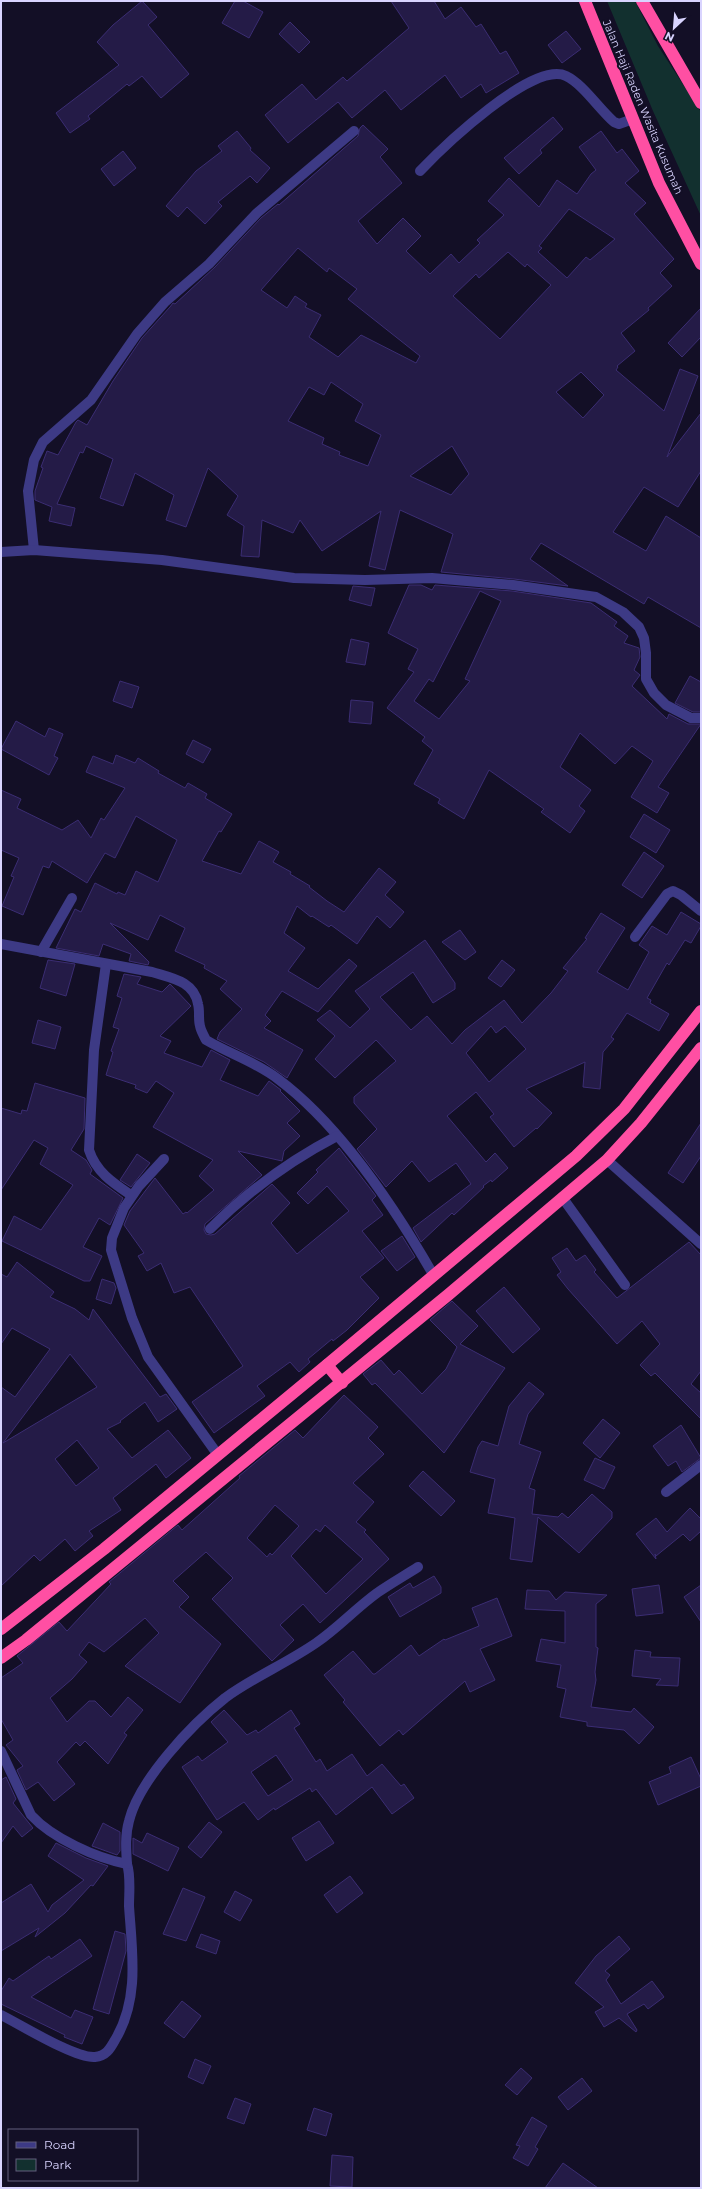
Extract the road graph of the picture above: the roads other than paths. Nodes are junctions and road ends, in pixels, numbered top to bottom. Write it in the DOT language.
graph roads {
  1 [pos="585,1"];
  2 [pos="642,1"];
  3 [pos="701,103"];
  4 [pos="633,119"];
  5 [pos="354,131"];
  6 [pos="420,171"];
  7 [pos="701,264"];
  8 [pos="34,550"];
  9 [pos="1,552"];
  10 [pos="701,718"];
  11 [pos="72,898"];
  12 [pos="701,911"];
  13 [pos="635,936"];
  14 [pos="1,944"];
  15 [pos="41,952"];
  16 [pos="106,964"];
  17 [pos="701,1011"];
  18 [pos="701,1048"];
  19 [pos="337,1136"];
  20 [pos="164,1159"];
  21 [pos="607,1160"];
  22 [pos="131,1195"];
  23 [pos="562,1197"];
  24 [pos="210,1229"];
  25 [pos="701,1244"];
  26 [pos="434,1276"];
  27 [pos="625,1285"];
  28 [pos="328,1365"];
  29 [pos="342,1383"];
  30 [pos="218,1455"];
  31 [pos="701,1465"];
  32 [pos="666,1492"];
  33 [pos="418,1567"];
  34 [pos="1,1629"];
  35 [pos="1,1658"];
  36 [pos="1,1751"];
  37 [pos="127,1864"];
  38 [pos="1,2015"];
  1 -- 4 [label="highway, Jalan Haji Raden Wasita Kusumah"];
  2 -- 3 [label="highway"];
  4 -- 6 [label="street"];
  4 -- 7 [label="highway, Jalan Haji Raden Wasita Kusumah"];
  5 -- 8 [label="street"];
  8 -- 9 [label="street"];
  8 -- 10 [label="street"];
  11 -- 15 [label="street"];
  12 -- 13 [label="street"];
  14 -- 15 [label="street"];
  15 -- 16 [label="street"];
  16 -- 19 [label="street"];
  16 -- 22 [label="street"];
  17 -- 26 [label="highway"];
  18 -- 21 [label="highway"];
  19 -- 24 [label="street"];
  19 -- 26 [label="street"];
  20 -- 22 [label="street"];
  21 -- 23 [label="highway"];
  21 -- 25 [label="street"];
  22 -- 30 [label="street"];
  23 -- 27 [label="street"];
  23 -- 29 [label="highway"];
  26 -- 28 [label="highway"];
  28 -- 29 [label="highway"];
  28 -- 30 [label="highway"];
  29 -- 35 [label="highway"];
  30 -- 34 [label="highway"];
  31 -- 32 [label="street"];
  33 -- 37 [label="street"];
  36 -- 37 [label="street"];
  37 -- 38 [label="street"];
}
